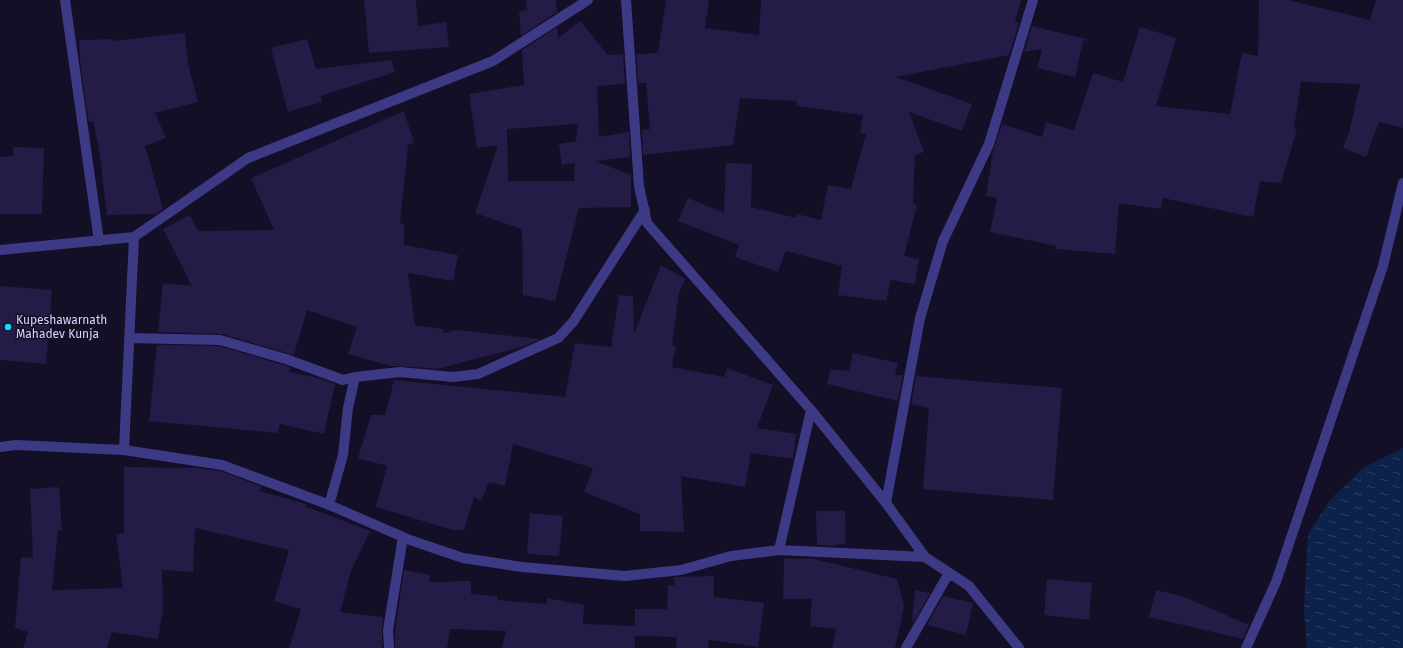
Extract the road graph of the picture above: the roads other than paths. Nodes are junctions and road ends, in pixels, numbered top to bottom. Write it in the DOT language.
graph roads {
  1 [pos="65,0"];
  2 [pos="588,0"];
  3 [pos="626,0"];
  4 [pos="1033,0"];
  5 [pos="1403,183"];
  6 [pos="645,210"];
  7 [pos="134,237"];
  8 [pos="99,241"];
  9 [pos="0,250"];
  10 [pos="129,338"];
  11 [pos="355,377"];
  12 [pos="811,410"];
  13 [pos="0,447"];
  14 [pos="124,450"];
  15 [pos="886,502"];
  16 [pos="329,505"];
  17 [pos="403,537"];
  18 [pos="779,550"];
  19 [pos="925,557"];
  20 [pos="949,573"];
  21 [pos="389,648"];
  22 [pos="906,648"];
  23 [pos="1019,648"];
  24 [pos="1246,648"];
  1 -- 8 [label="street"];
  2 -- 7 [label="street"];
  3 -- 6 [label="street"];
  4 -- 15 [label="street"];
  5 -- 24 [label="street"];
  6 -- 11 [label="street"];
  6 -- 12 [label="street"];
  7 -- 8 [label="street"];
  7 -- 10 [label="street"];
  8 -- 9 [label="street"];
  10 -- 11 [label="street"];
  10 -- 14 [label="street"];
  11 -- 16 [label="street"];
  12 -- 15 [label="street"];
  12 -- 18 [label="street"];
  13 -- 14 [label="street"];
  14 -- 16 [label="street"];
  15 -- 19 [label="street"];
  16 -- 17 [label="street"];
  17 -- 18 [label="street"];
  17 -- 21 [label="street"];
  18 -- 19 [label="street"];
  19 -- 20 [label="street"];
  20 -- 22 [label="street"];
  20 -- 23 [label="street"];
}
